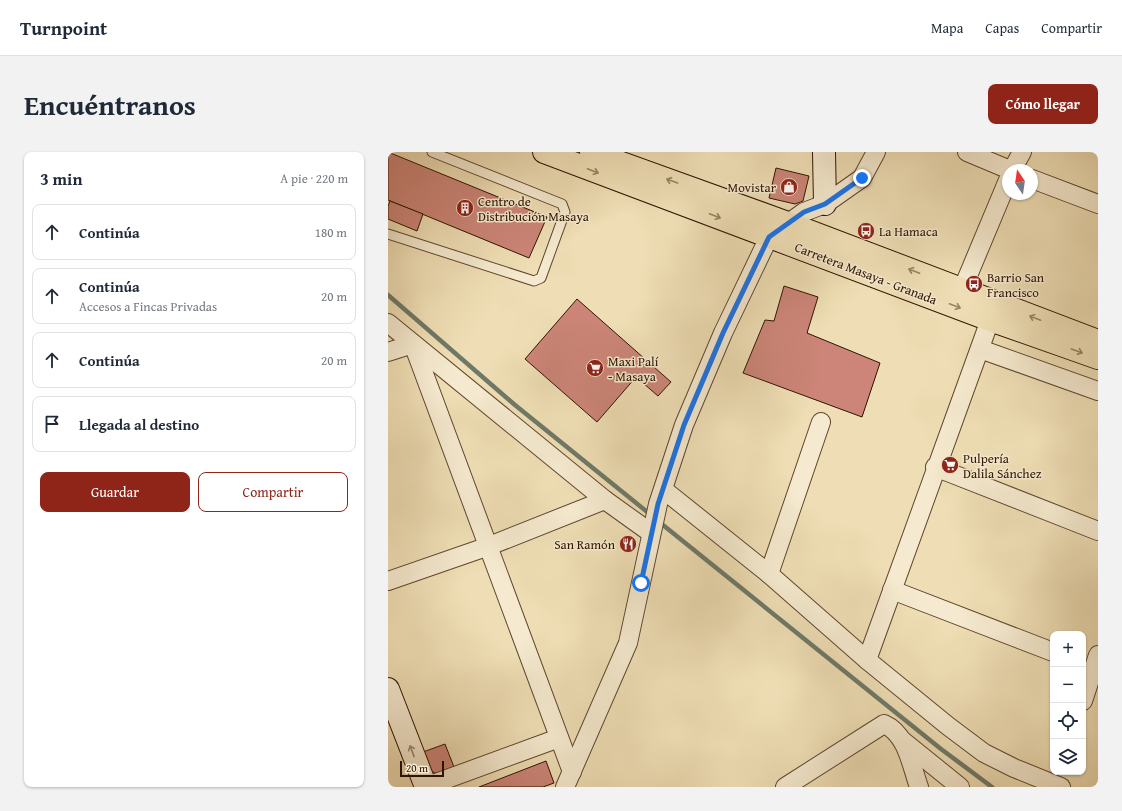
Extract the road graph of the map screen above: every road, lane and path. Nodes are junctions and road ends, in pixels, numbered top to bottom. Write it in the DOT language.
graph roads {
  1 [pos="432,152"];
  2 [pos="544,152"];
  3 [pos="591,152"];
  4 [pos="824,152"];
  5 [pos="876,152"];
  6 [pos="967,152"];
  7 [pos="1022,152"];
  8 [pos="453,156"];
  9 [pos="1015,164"];
  10 [pos="1002,166"];
  11 [pos="1038,181"];
  12 [pos="1002,194"];
  13 [pos="825,204"];
  14 [pos="1098,204"];
  15 [pos="788,223"];
  16 [pos="388,234"];
  17 [pos="769,237"];
  18 [pos="962,290"];
  19 [pos="990,320"];
  20 [pos="388,323"];
  21 [pos="1098,341"];
  22 [pos="413,344"];
  23 [pos="980,349"];
  24 [pos="388,352"];
  25 [pos="1098,358"];
  26 [pos="1098,391"];
  27 [pos="821,422"];
  28 [pos="935,467"];
  29 [pos="661,497"];
  30 [pos="605,500"];
  31 [pos="652,529"];
  32 [pos="1098,531"];
  33 [pos="489,546"];
  34 [pos="769,574"];
  35 [pos="388,580"];
  36 [pos="892,590"];
  37 [pos="1050,651"];
  38 [pos="868,660"];
  39 [pos="1093,664"];
  40 [pos="388,689"];
  41 [pos="1086,691"];
  42 [pos="559,738"];
  43 [pos="902,739"];
  44 [pos="569,779"];
  45 [pos="1060,782"];
  46 [pos="426,787"];
  47 [pos="785,787"];
  48 [pos="919,787"];
  49 [pos="960,787"];
  1 -- 8 [label="lane"];
  2 -- 17 [label="highway, Carretera Masaya - Granada, one-way"];
  15 -- 3 [label="highway, Carretera Masaya - Granada, one-way"];
  4 -- 13 [label="street"];
  5 -- 13 [label="street"];
  6 -- 10 [label="street"];
  7 -- 9 [label="street"];
  8 -- 16 [label="lane"];
  11 -- 14 [label="street"];
  12 -- 18 [label="street"];
  13 -- 15 [label="street"];
  15 -- 17 [label="street"];
  18 -- 15 [label="highway, Carretera Masaya - Granada, one-way"];
  17 -- 19 [label="highway, Carretera Masaya - Granada, one-way"];
  17 -- 29 [label="street"];
  21 -- 18 [label="highway, Carretera Masaya - Granada, one-way"];
  19 -- 23 [label="street"];
  19 -- 25 [label="highway, Carretera Masaya - Granada, one-way"];
  20 -- 22 [label="street"];
  22 -- 24 [label="street"];
  22 -- 30 [label="street"];
  22 -- 33 [label="street"];
  23 -- 26 [label="street"];
  23 -- 28 [label="street"];
  27 -- 34 [label="street"];
  28 -- 32 [label="street"];
  28 -- 36 [label="street"];
  29 -- 31 [label="street"];
  29 -- 34 [label="street"];
  30 -- 31 [label="street"];
  30 -- 33 [label="street"];
  31 -- 44 [label="street"];
  33 -- 35 [label="street"];
  33 -- 42 [label="street"];
  34 -- 38 [label="street"];
  36 -- 37 [label="street"];
  36 -- 38 [label="street"];
  38 -- 45 [label="street"];
  39 -- 41 [label="street"];
  46 -- 40 [label="street, one-way"];
  42 -- 44 [label="street"];
  42 -- 46 [label="street"];
  43 -- 47 [label="street"];
  43 -- 48 [label="street"];
  43 -- 49 [label="street"];
}
